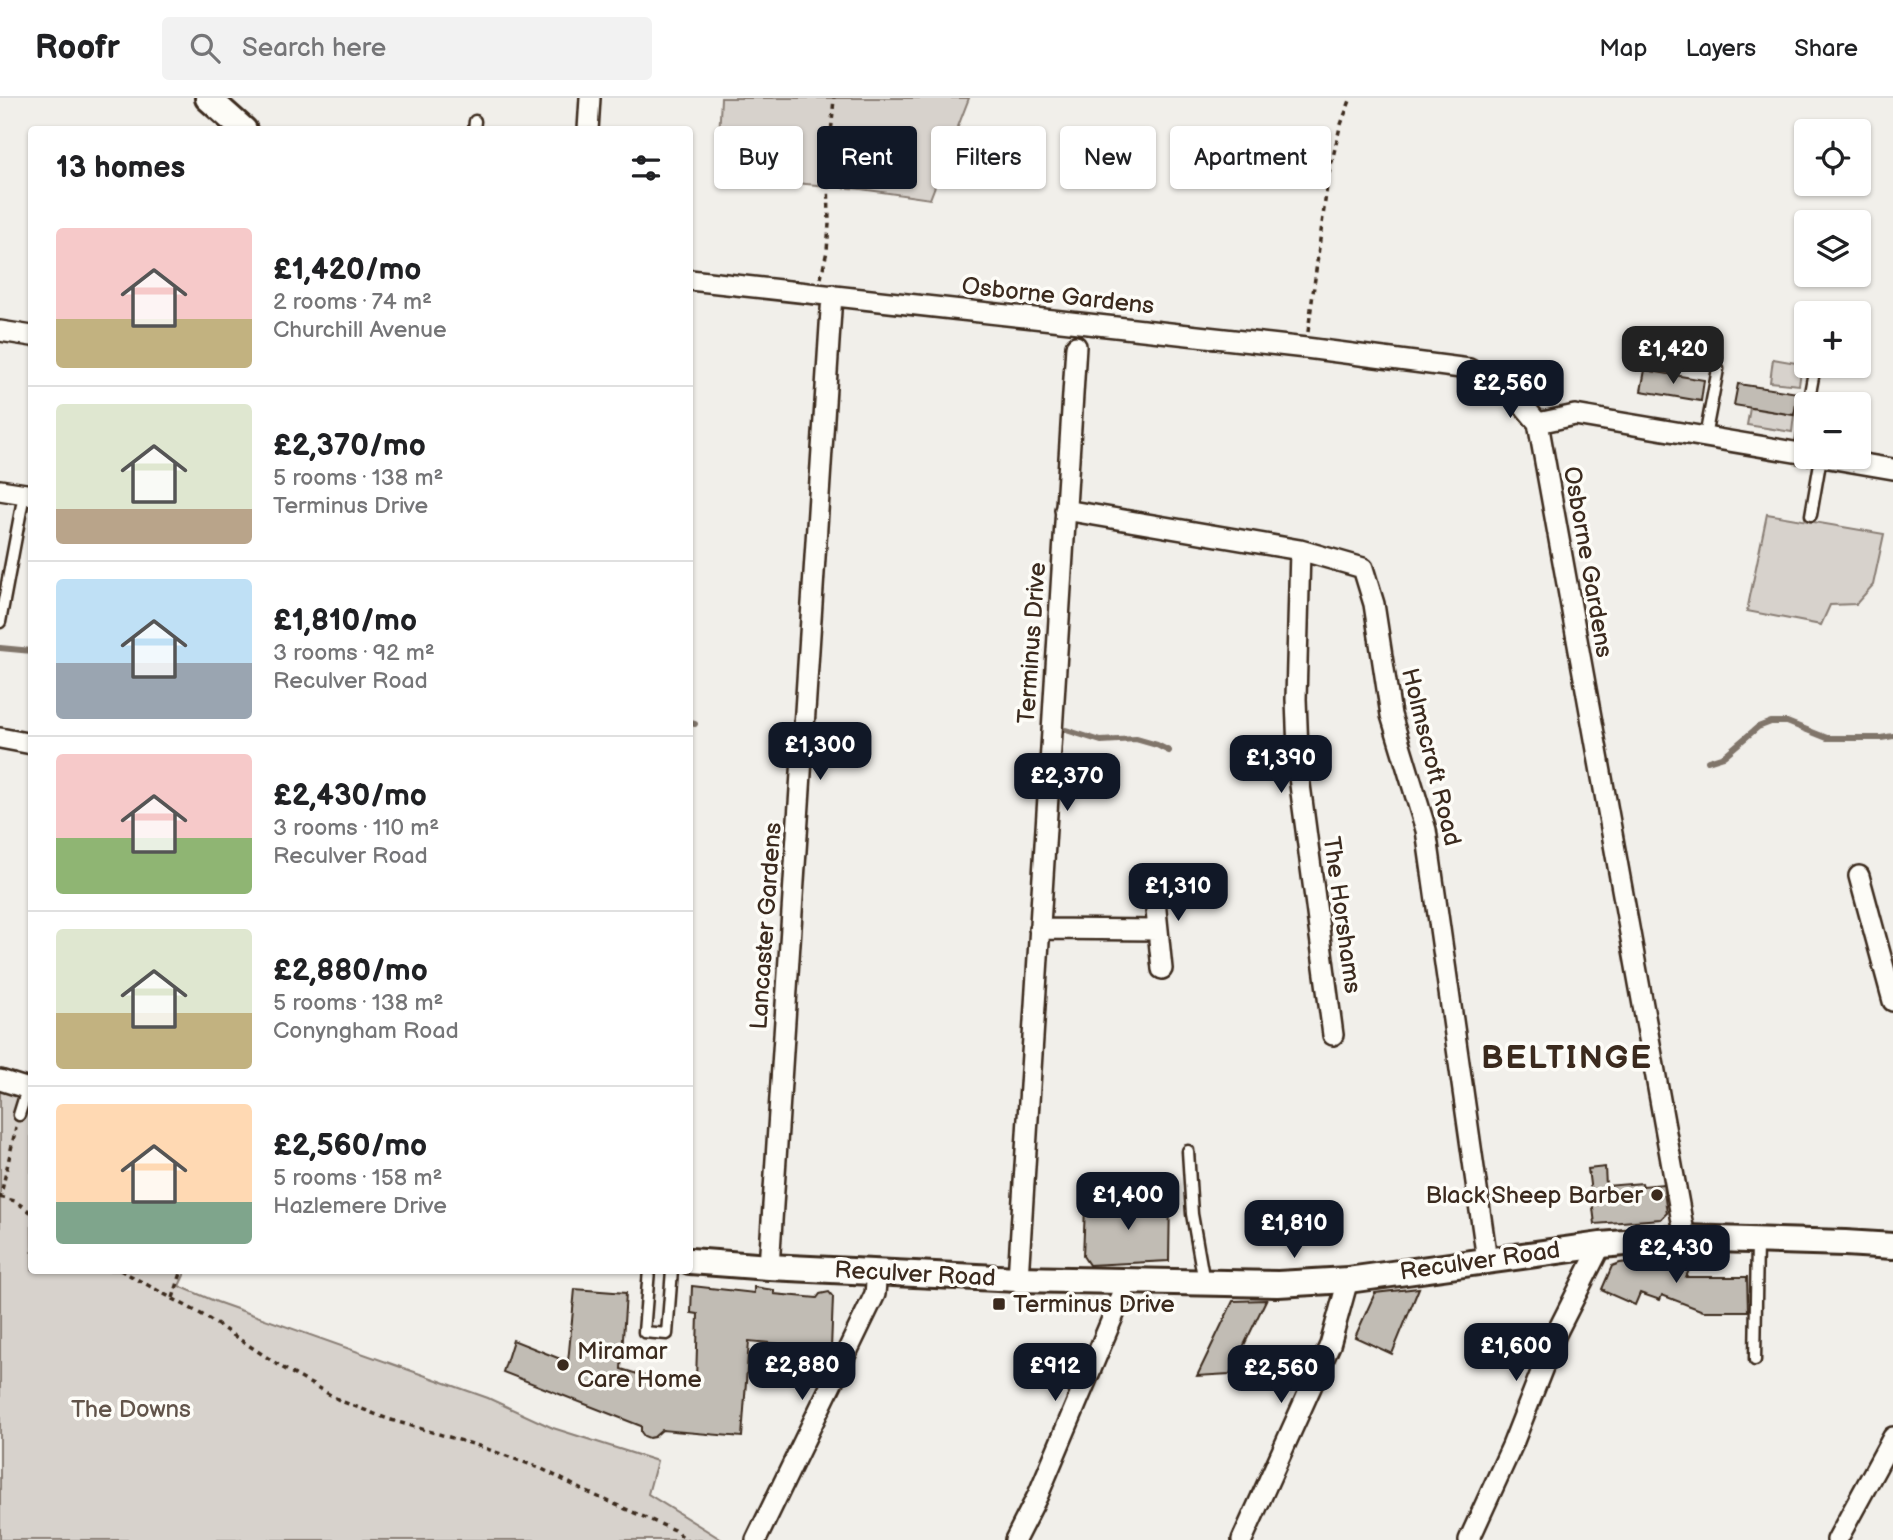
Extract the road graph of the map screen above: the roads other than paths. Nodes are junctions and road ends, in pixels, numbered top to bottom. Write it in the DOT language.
graph roads {
  1 [pos="590,98"];
  2 [pos="210,99"];
  3 [pos="240,126"];
  4 [pos="588,126"];
  5 [pos="693,280"];
  6 [pos="825,295"];
  7 [pos="0,331"];
  8 [pos="28,335"];
  9 [pos="1076,346"];
  10 [pos="1718,369"];
  11 [pos="1538,423"];
  12 [pos="1705,437"];
  13 [pos="1794,452"];
  14 [pos="1871,465"];
  15 [pos="1820,469"];
  16 [pos="1893,469"];
  17 [pos="0,490"];
  18 [pos="28,494"];
  19 [pos="1065,510"];
  20 [pos="1811,515"];
  21 [pos="1300,551"];
  22 [pos="0,622"];
  23 [pos="0,738"];
  24 [pos="28,743"];
  25 [pos="1859,876"];
  26 [pos="1153,881"];
  27 [pos="1039,929"];
  28 [pos="1158,930"];
  29 [pos="1162,969"];
  30 [pos="1893,1001"];
  31 [pos="1333,1035"];
  32 [pos="0,1080"];
  33 [pos="28,1089"];
  34 [pos="28,1092"];
  35 [pos="19,1115"];
  36 [pos="1188,1151"];
  37 [pos="1685,1238"];
  38 [pos="1757,1240"];
  39 [pos="1601,1245"];
  40 [pos="1893,1246"];
  41 [pos="1487,1260"];
  42 [pos="693,1261"];
  43 [pos="769,1267"];
  44 [pos="877,1272"];
  45 [pos="649,1274"];
  46 [pos="672,1274"];
  47 [pos="1018,1279"];
  48 [pos="1348,1280"];
  49 [pos="1128,1281"];
  50 [pos="1205,1283"];
  51 [pos="1755,1360"];
  52 [pos="1893,1437"];
  53 [pos="757,1540"];
  54 [pos="1015,1540"];
  55 [pos="1242,1540"];
  56 [pos="1469,1540"];
  57 [pos="1837,1540"];
  1 -- 4 [label="street"];
  2 -- 3 [label="street"];
  5 -- 6 [label="street, Osborne Gardens"];
  6 -- 11 [label="street, Osborne Gardens"];
  6 -- 43 [label="street, Lancaster Gardens"];
  7 -- 8 [label="street"];
  9 -- 19 [label="street, Terminus Drive"];
  10 -- 12 [label="lane"];
  11 -- 12 [label="street"];
  11 -- 37 [label="street, Osborne Gardens"];
  12 -- 13 [label="street"];
  14 -- 16 [label="street"];
  15 -- 20 [label="lane"];
  17 -- 18 [label="street"];
  18 -- 22 [label="lane"];
  19 -- 21 [label="street, Holmscroft Road"];
  19 -- 27 [label="street, Terminus Drive"];
  21 -- 31 [label="street, The Horshams"];
  21 -- 41 [label="street, Holmscroft Road"];
  23 -- 24 [label="street"];
  25 -- 30 [label="street"];
  26 -- 28 [label="street"];
  27 -- 28 [label="street"];
  27 -- 47 [label="street, Terminus Drive"];
  28 -- 29 [label="street"];
  32 -- 33 [label="street"];
  34 -- 35 [label="lane"];
  36 -- 50 [label="lane"];
  37 -- 38 [label="street, Reculver Road"];
  37 -- 39 [label="street, Reculver Road"];
  38 -- 40 [label="street, Reculver Road"];
  38 -- 51 [label="lane"];
  39 -- 41 [label="street, Reculver Road"];
  39 -- 56 [label="street"];
  41 -- 48 [label="street, Reculver Road"];
  42 -- 43 [label="street, Reculver Road"];
  43 -- 44 [label="street, Reculver Road"];
  44 -- 47 [label="street, Reculver Road"];
  44 -- 53 [label="street"];
  45 -- 46 [label="lane"];
  47 -- 49 [label="street, Reculver Road"];
  48 -- 50 [label="street, Reculver Road"];
  48 -- 55 [label="street"];
  49 -- 50 [label="street, Reculver Road"];
  49 -- 54 [label="street"];
  52 -- 57 [label="street"];
}
